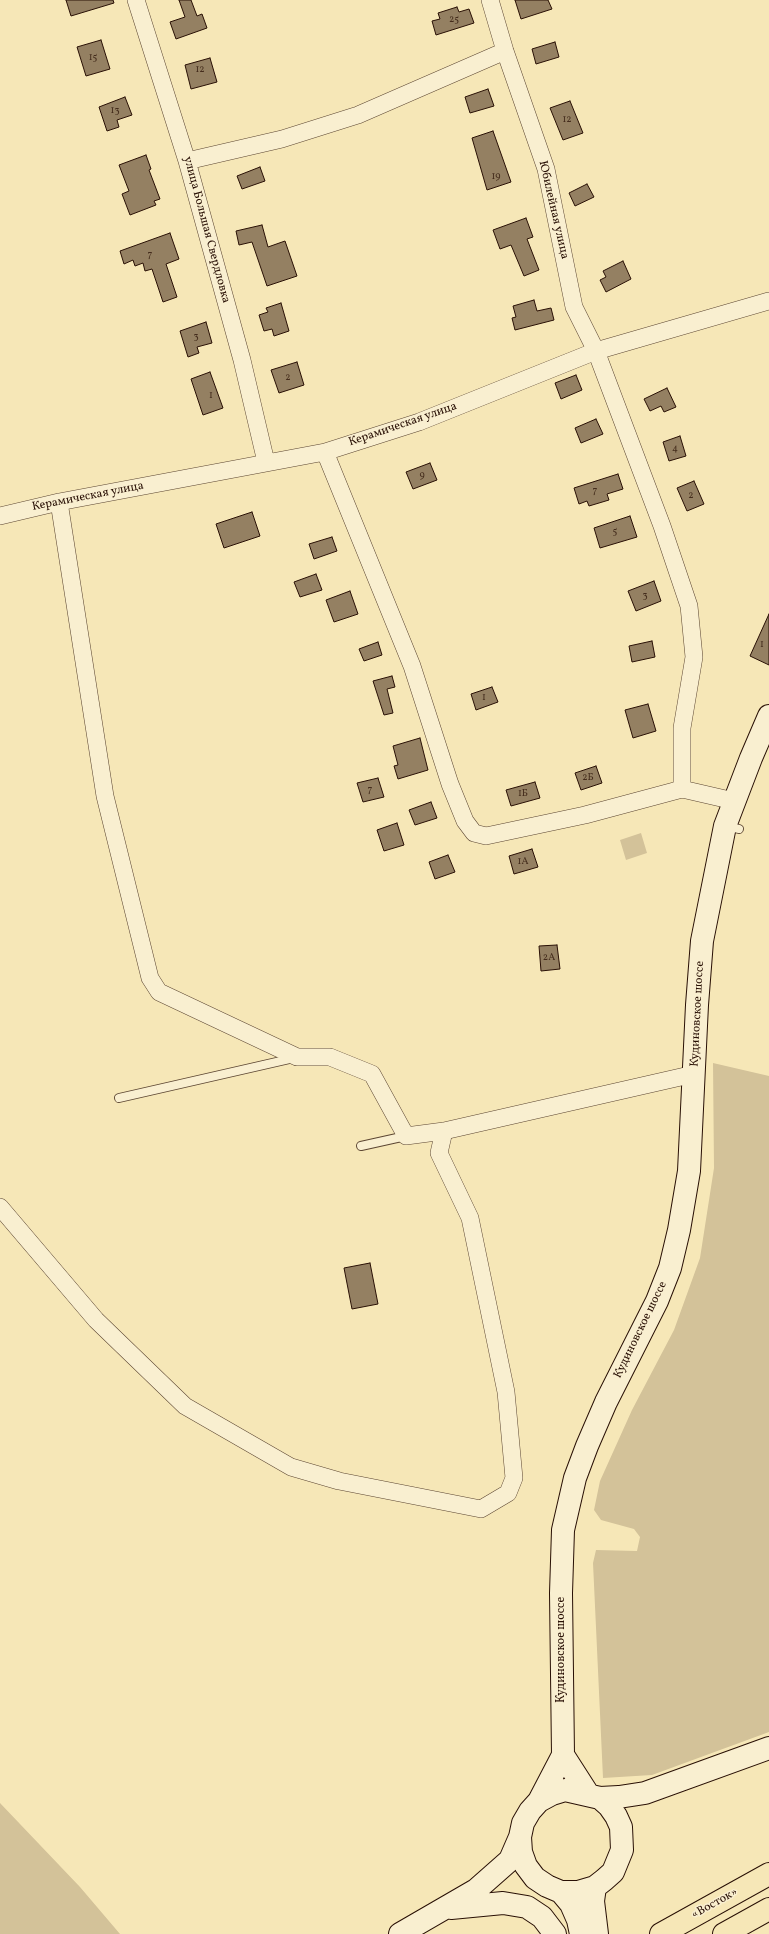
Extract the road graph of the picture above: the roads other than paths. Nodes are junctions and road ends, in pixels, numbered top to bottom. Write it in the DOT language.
graph roads {
  1 [pos="136,0"];
  2 [pos="490,0"];
  3 [pos="505,51"];
  4 [pos="187,161"];
  5 [pos="769,301"];
  6 [pos="596,351"];
  7 [pos="325,452"];
  8 [pos="266,462"];
  9 [pos="59,502"];
  10 [pos="0,516"];
  11 [pos="769,716"];
  12 [pos="682,789"];
  13 [pos="734,801"];
  14 [pos="296,1057"];
  15 [pos="694,1074"];
  16 [pos="119,1098"];
  17 [pos="444,1131"];
  18 [pos="406,1136"];
  19 [pos="361,1146"];
  20 [pos="0,1207"];
  21 [pos="769,1748"];
  22 [pos="562,1755"];
  23 [pos="594,1796"];
  24 [pos="539,1801"];
  25 [pos="520,1837"];
  26 [pos="769,1874"];
  27 [pos="594,1887"];
  28 [pos="560,1892"];
  29 [pos="444,1909"];
  30 [pos="769,1909"];
  31 [pos="400,1934"];
  32 [pos="555,1934"];
  33 [pos="581,1934"];
  34 [pos="597,1934"];
  35 [pos="661,1934"];
  36 [pos="724,1934"];
  1 -- 4 [label="street, улица Большая Свердловка"];
  2 -- 3 [label="street, Юбилейная улица"];
  3 -- 4 [label="street"];
  3 -- 6 [label="street, Юбилейная улица"];
  4 -- 8 [label="street, улица Большая Свердловка"];
  5 -- 6 [label="street, Керамическая улица"];
  6 -- 7 [label="street, Керамическая улица"];
  6 -- 12 [label="street, Юбилейная улица"];
  7 -- 8 [label="street, Керамическая улица"];
  7 -- 12 [label="street"];
  8 -- 9 [label="street, Керамическая улица"];
  9 -- 10 [label="street, Керамическая улица"];
  9 -- 14 [label="street"];
  11 -- 13 [label="main road, Кудиновское шоссе"];
  12 -- 13 [label="street"];
  13 -- 15 [label="main road, Кудиновское шоссе"];
  14 -- 16 [label="lane"];
  14 -- 18 [label="street"];
  15 -- 17 [label="street"];
  15 -- 22 [label="main road, Кудиновское шоссе"];
  17 -- 18 [label="street"];
  17 -- 20 [label="street"];
  18 -- 19 [label="lane"];
  21 -- 23 [label="main road"];
  22 -- 23 [label="main road, Кудиновское шоссе"];
  22 -- 24 [label="main road, Кудиновское шоссе"];
  23 -- 24 [label="main road, Кудиновское шоссе"];
  23 -- 27 [label="main road, Кудиновское шоссе"];
  24 -- 25 [label="main road, Кудиновское шоссе"];
  25 -- 28 [label="main road, Кудиновское шоссе"];
  25 -- 29 [label="main road"];
  26 -- 35 [label="highway, «Восток»"];
  27 -- 28 [label="main road, Кудиновское шоссе"];
  27 -- 34 [label="main road"];
  28 -- 33 [label="main road, Кудиновское шоссе"];
  29 -- 31 [label="main road"];
  29 -- 32 [label="main road"];
  30 -- 36 [label="highway"];
}
